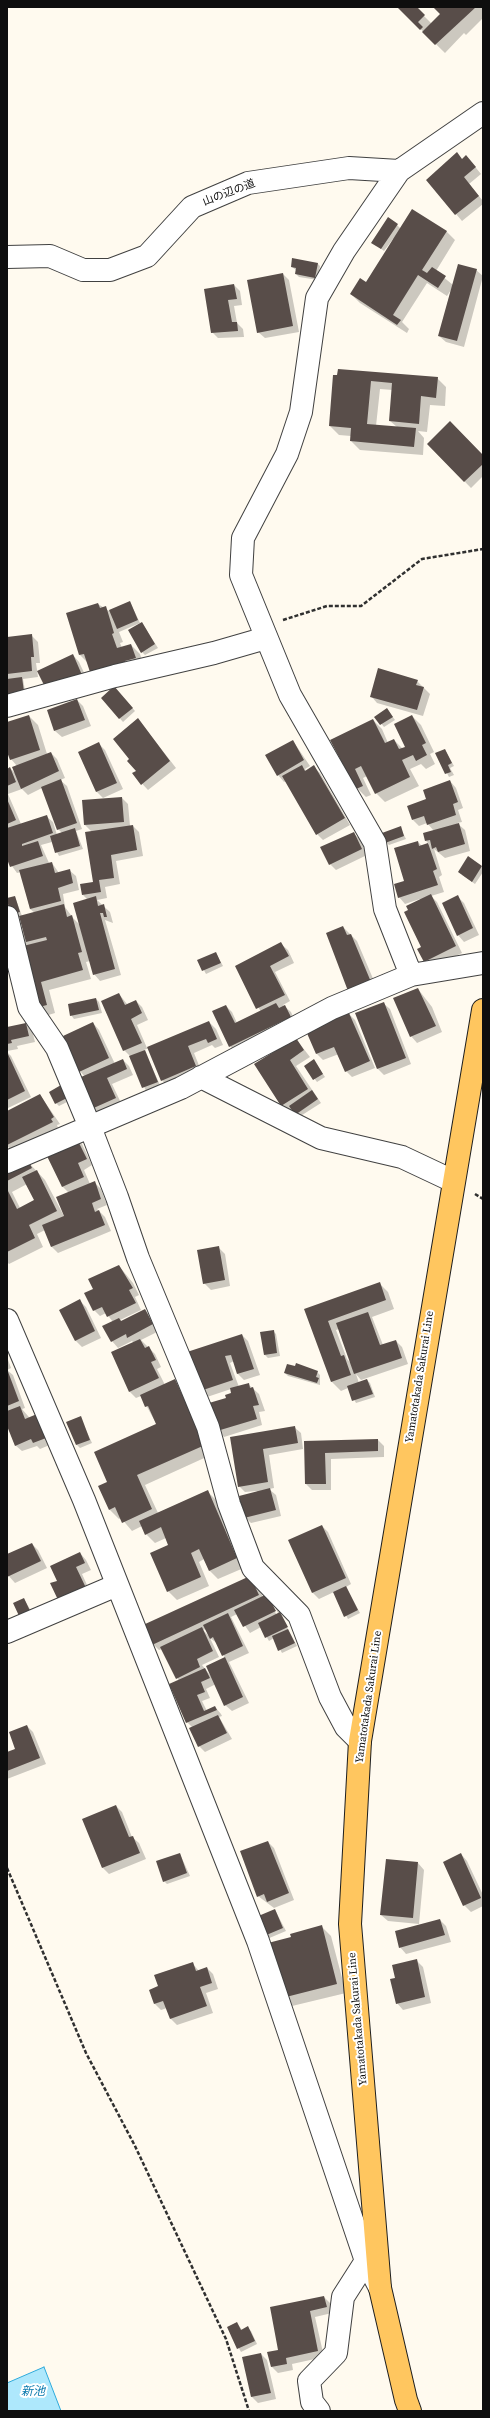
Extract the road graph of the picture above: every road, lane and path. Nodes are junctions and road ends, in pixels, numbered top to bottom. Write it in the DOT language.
graph roads {
  1 [pos="483,113"];
  2 [pos="398,171"];
  3 [pos="7,257"];
  4 [pos="483,549"];
  5 [pos="264,632"];
  6 [pos="7,706"];
  7 [pos="7,917"];
  8 [pos="483,963"];
  9 [pos="411,975"];
  10 [pos="483,1010"];
  11 [pos="201,1077"];
  12 [pos="90,1127"];
  13 [pos="7,1162"];
  14 [pos="452,1181"];
  15 [pos="7,1320"];
  16 [pos="117,1585"];
  17 [pos="7,1632"];
  18 [pos="360,1741"];
  19 [pos="7,1868"];
  20 [pos="366,2261"];
  21 [pos="380,2288"];
  22 [pos="249,2411"];
  23 [pos="319,2411"];
  24 [pos="410,2411"];
  1 -- 2 [label="street"];
  2 -- 3 [label="street, 山の辺の道"];
  2 -- 5 [label="street"];
  4 -- 5 [label="path"];
  5 -- 6 [label="street"];
  5 -- 9 [label="street"];
  7 -- 12 [label="street"];
  8 -- 9 [label="street"];
  9 -- 11 [label="street"];
  10 -- 14 [label="main road, Yamatotakada Sakurai Line"];
  11 -- 12 [label="street"];
  11 -- 14 [label="street"];
  12 -- 13 [label="street"];
  12 -- 18 [label="street"];
  14 -- 18 [label="main road, Yamatotakada Sakurai Line"];
  15 -- 16 [label="street"];
  16 -- 17 [label="street"];
  16 -- 20 [label="street"];
  18 -- 21 [label="main road, Yamatotakada Sakurai Line"];
  19 -- 22 [label="path"];
  20 -- 21 [label="street"];
  20 -- 23 [label="street"];
  21 -- 24 [label="main road, Yamatotakada Sakurai Line"];
}
